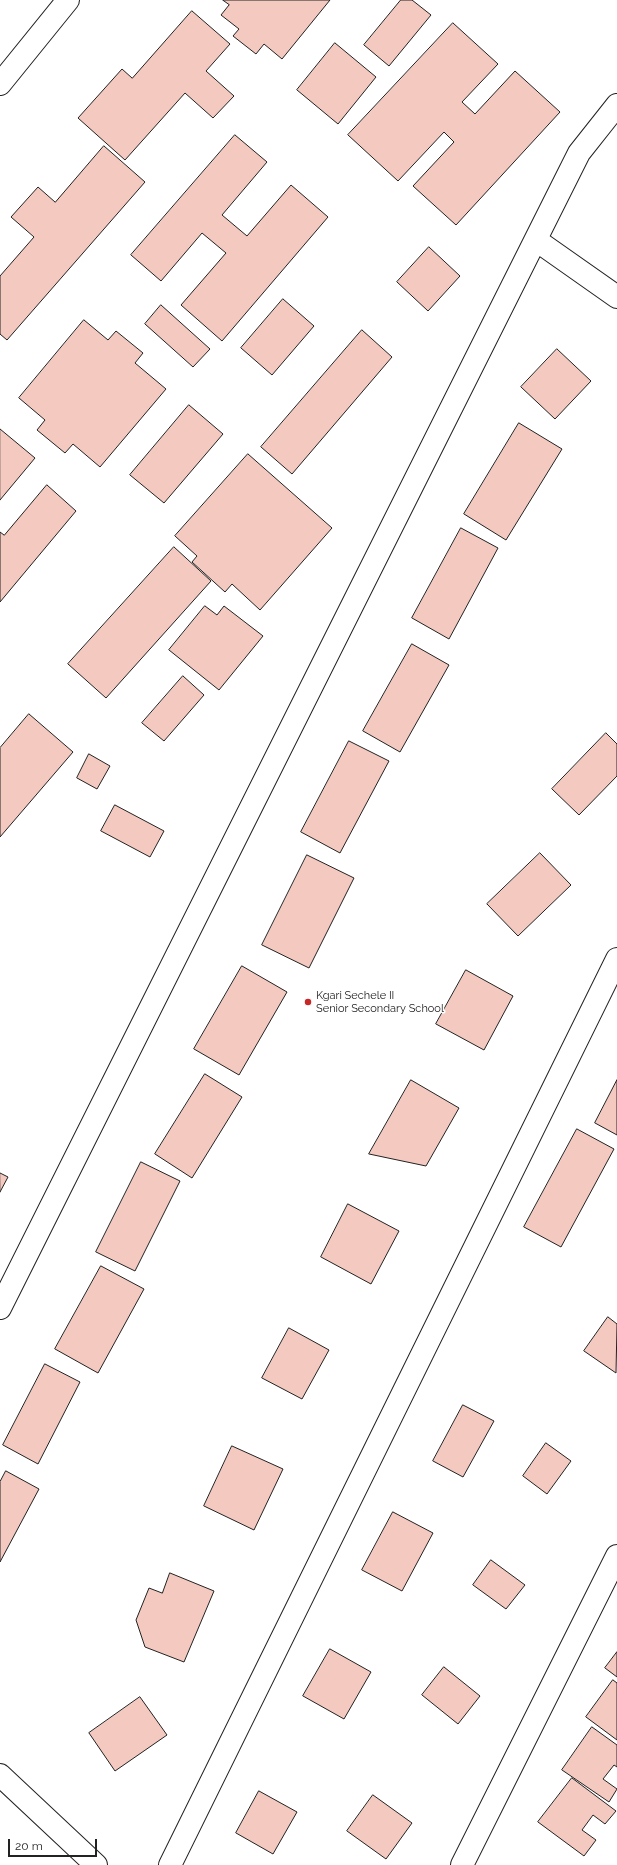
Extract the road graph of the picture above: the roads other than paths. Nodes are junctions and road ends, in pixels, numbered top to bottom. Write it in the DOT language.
graph roads {
  1 [pos="68,0"];
  2 [pos="0,84"];
  3 [pos="617,105"];
  4 [pos="536,240"];
  5 [pos="617,297"];
  6 [pos="617,959"];
  7 [pos="0,1308"];
  8 [pos="617,1556"];
  9 [pos="0,1775"];
  10 [pos="96,1865"];
  11 [pos="170,1865"];
  12 [pos="462,1865"];
  1 -- 2 [label="street"];
  3 -- 4 [label="street"];
  4 -- 5 [label="street"];
  4 -- 7 [label="street"];
  6 -- 11 [label="street"];
  8 -- 12 [label="street"];
  9 -- 10 [label="street"];
}
